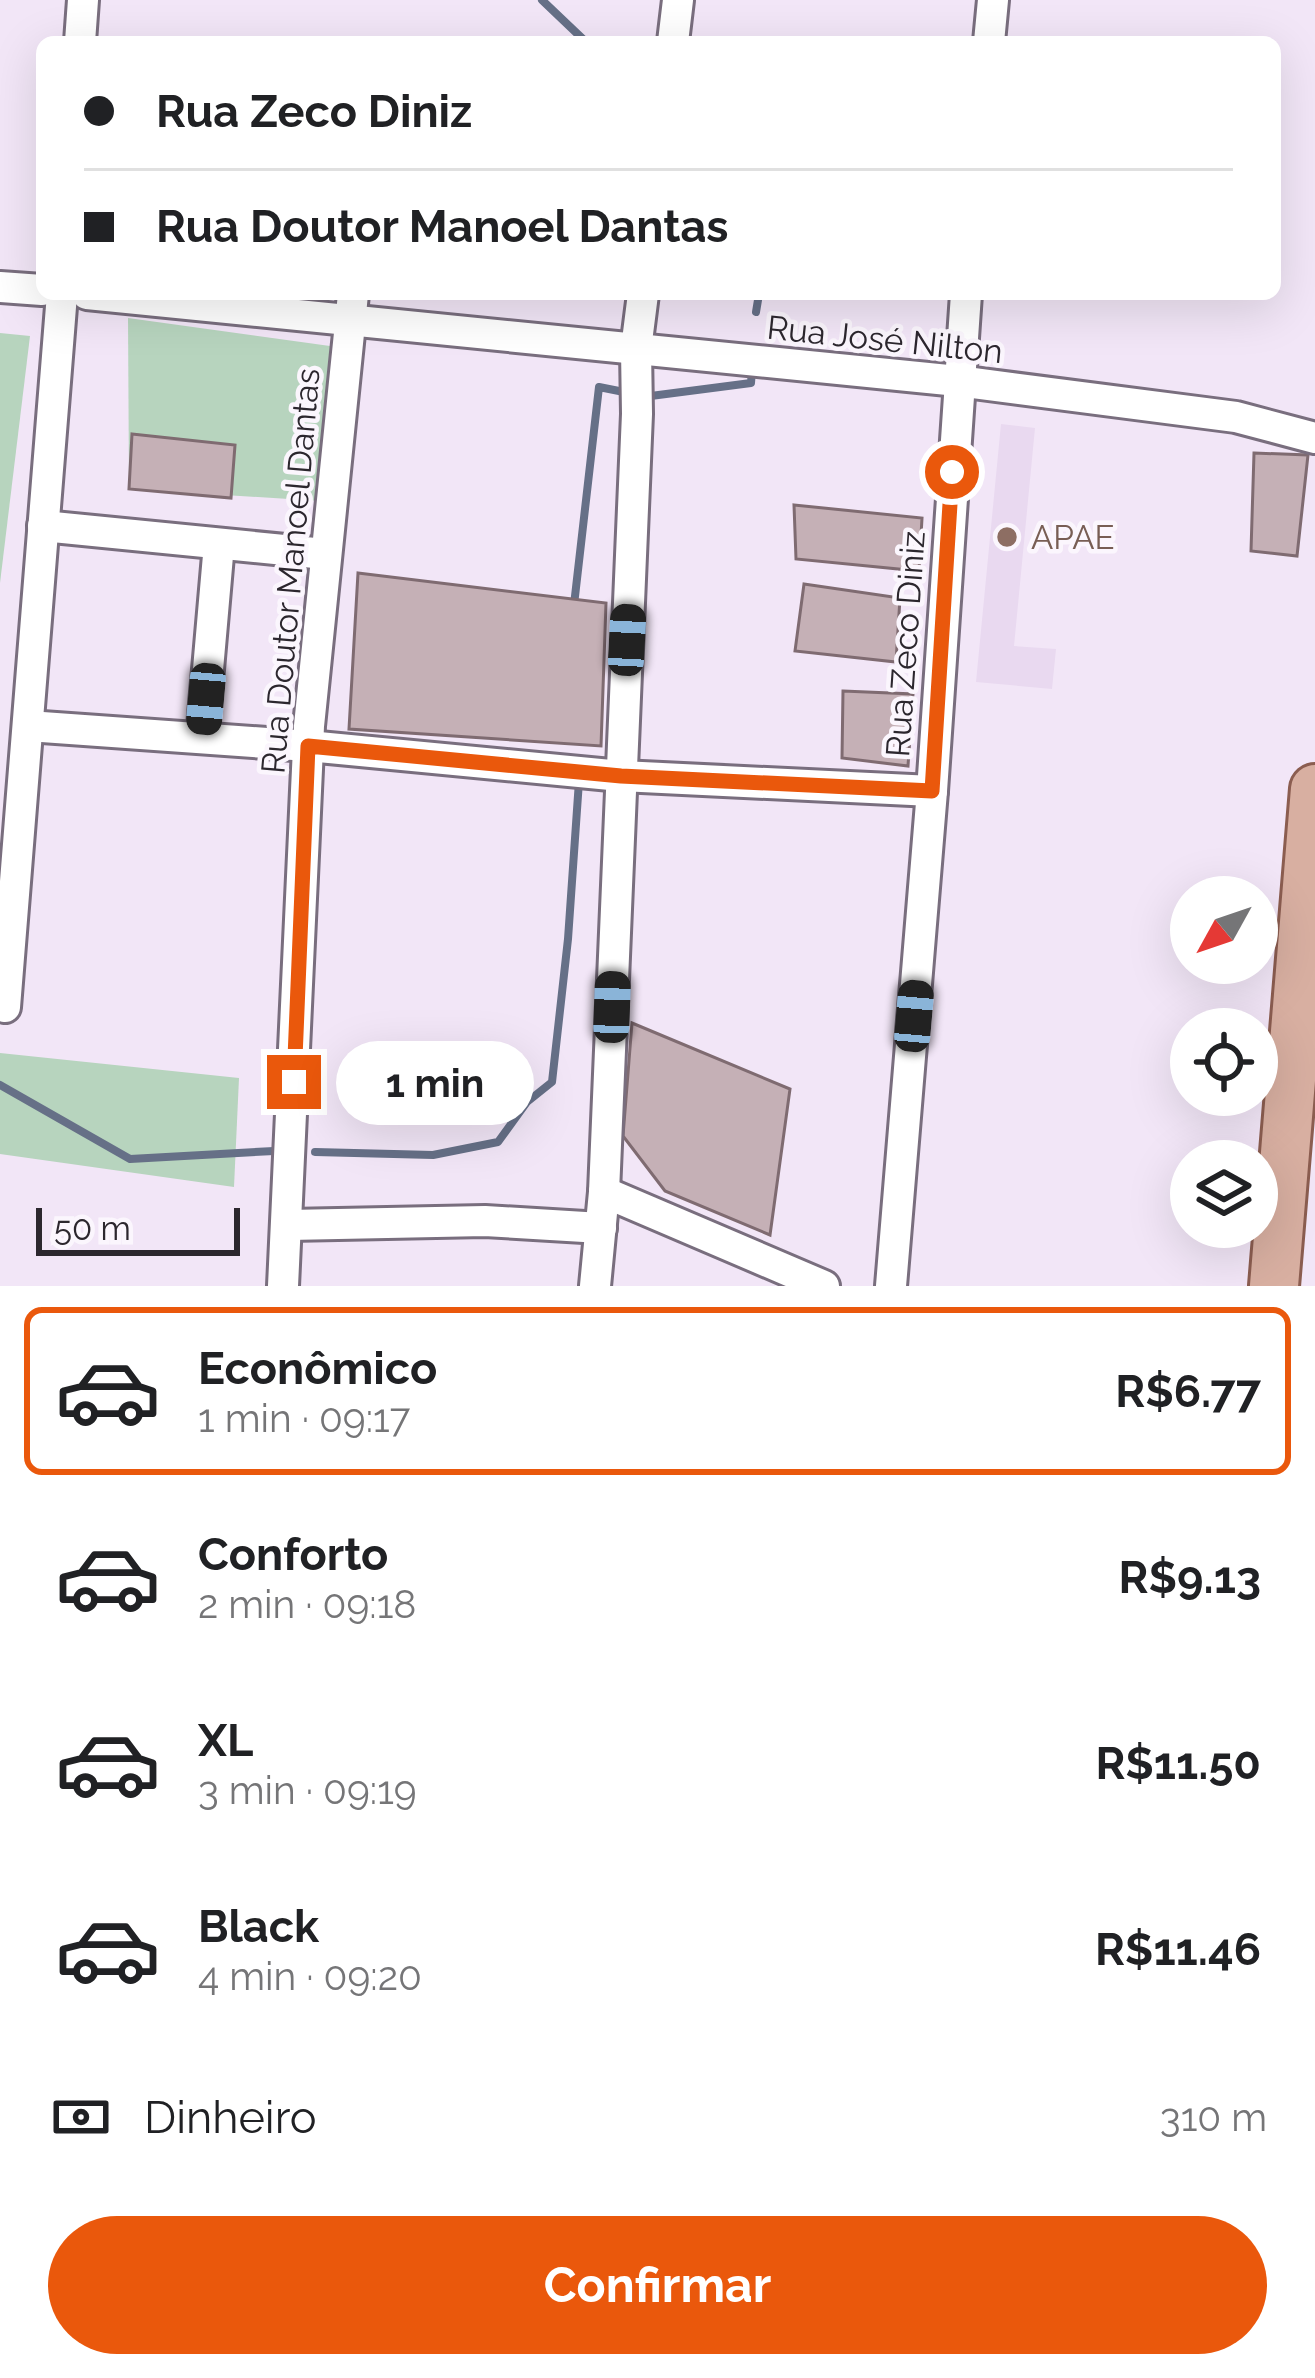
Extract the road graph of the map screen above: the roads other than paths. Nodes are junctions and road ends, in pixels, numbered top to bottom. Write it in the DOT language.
graph roads {
  1 [pos="83,0"];
  2 [pos="678,0"];
  3 [pos="993,0"];
  4 [pos="80,36"];
  5 [pos="674,36"];
  6 [pos="990,36"];
  7 [pos="0,287"];
  8 [pos="36,290"];
  9 [pos="62,300"];
  10 [pos="200,300"];
  11 [pos="642,300"];
  12 [pos="965,300"];
  13 [pos="351,308"];
  14 [pos="636,350"];
  15 [pos="958,381"];
  16 [pos="1315,437"];
  17 [pos="44,526"];
  18 [pos="219,544"];
  19 [pos="325,554"];
  20 [pos="28,726"];
  21 [pos="202,738"];
  22 [pos="308,746"];
  23 [pos="609,775"];
  24 [pos="1315,789"];
  25 [pos="932,791"];
  26 [pos="5,1007"];
  27 [pos="604,1192"];
  28 [pos="289,1225"];
  29 [pos="601,1228"];
  30 [pos="284,1286"];
  31 [pos="595,1286"];
  32 [pos="824,1286"];
  33 [pos="891,1286"];
  34 [pos="1274,1286"];
  1 -- 4 [label="street"];
  2 -- 5 [label="street"];
  3 -- 6 [label="street"];
  7 -- 8 [label="street"];
  9 -- 17 [label="street"];
  10 -- 13 [label="street, Rua José Nilton"];
  11 -- 14 [label="street"];
  12 -- 15 [label="street, Rua Zeco Diniz"];
  13 -- 14 [label="street, Rua José Nilton"];
  13 -- 19 [label="street, Rua Doutor Manoel Dantas"];
  14 -- 15 [label="street, Rua José Nilton"];
  14 -- 23 [label="street"];
  15 -- 16 [label="street, Rua José Nilton"];
  15 -- 25 [label="street, Rua Zeco Diniz"];
  17 -- 18 [label="street"];
  17 -- 20 [label="street"];
  18 -- 19 [label="street"];
  18 -- 21 [label="street"];
  19 -- 22 [label="street, Rua Doutor Manoel Dantas"];
  20 -- 21 [label="street"];
  20 -- 26 [label="street"];
  21 -- 22 [label="street"];
  22 -- 23 [label="street"];
  22 -- 28 [label="street, Rua Doutor Manoel Dantas"];
  23 -- 25 [label="street"];
  23 -- 27 [label="street"];
  24 -- 34 [label="main road"];
  25 -- 33 [label="street, Rua Zeco Diniz"];
  27 -- 29 [label="street"];
  27 -- 32 [label="street"];
  28 -- 29 [label="street"];
  28 -- 30 [label="street, Rua Doutor Manoel Dantas"];
  29 -- 31 [label="street"];
}
